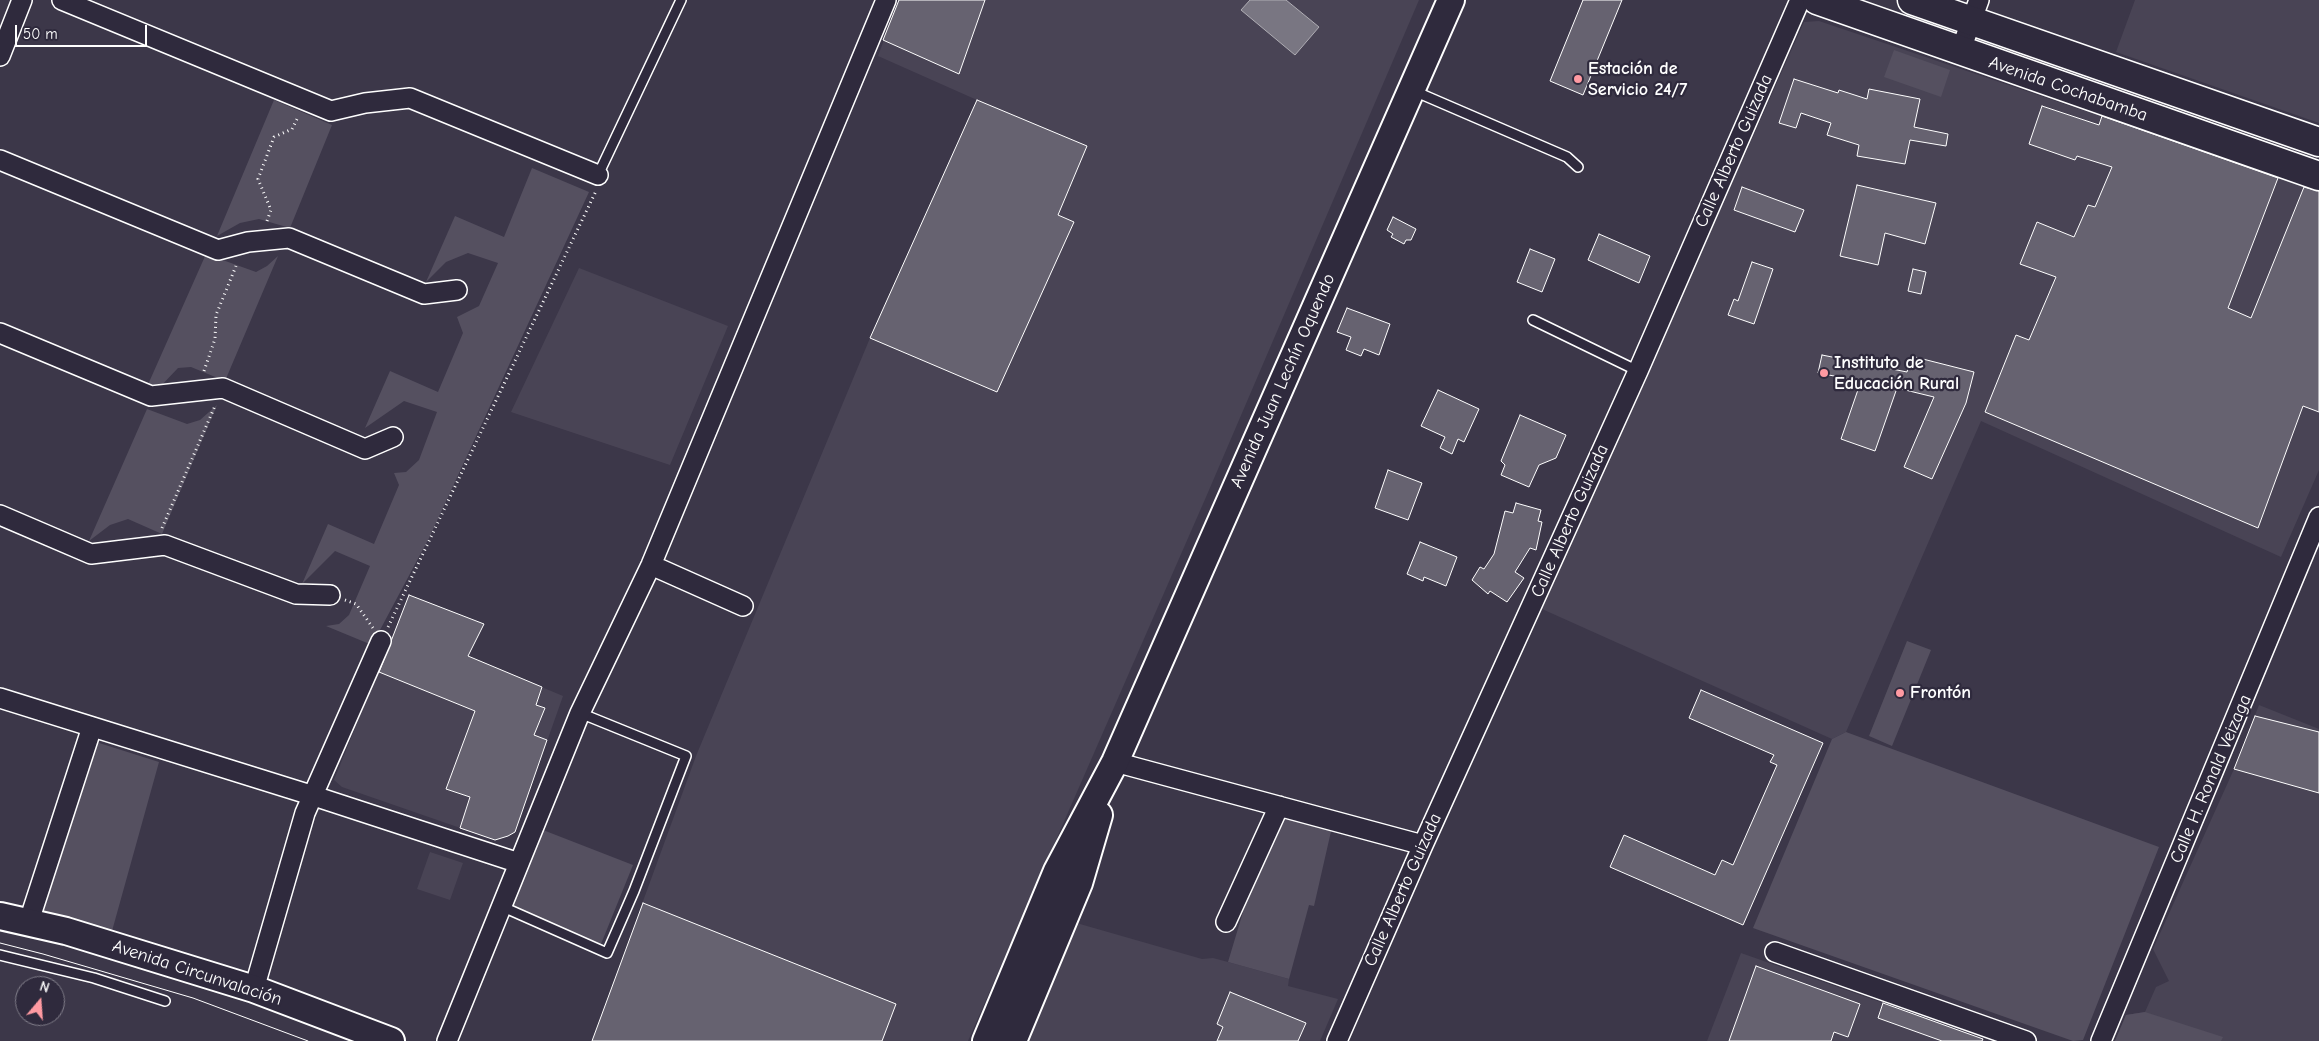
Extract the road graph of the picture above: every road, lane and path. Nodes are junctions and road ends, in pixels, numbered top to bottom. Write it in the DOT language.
graph roads {
  1 [pos="22,0"];
  2 [pos="62,0"];
  3 [pos="681,0"];
  4 [pos="885,0"];
  5 [pos="1452,0"];
  6 [pos="1800,0"];
  7 [pos="1817,0"];
  8 [pos="1912,0"];
  9 [pos="1975,11"];
  10 [pos="1960,52"];
  11 [pos="0,56"];
  12 [pos="1412,90"];
  13 [pos="300,111"];
  14 [pos="2319,142"];
  15 [pos="0,160"];
  16 [pos="1578,167"];
  17 [pos="598,175"];
  18 [pos="2319,176"];
  19 [pos="267,221"];
  20 [pos="236,266"];
  21 [pos="457,290"];
  22 [pos="1532,320"];
  23 [pos="0,333"];
  24 [pos="1638,370"];
  25 [pos="204,371"];
  26 [pos="223,388"];
  27 [pos="393,437"];
  28 [pos="0,514"];
  29 [pos="2319,517"];
  30 [pos="155,545"];
  31 [pos="651,565"];
  32 [pos="330,595"];
  33 [pos="743,606"];
  34 [pos="381,641"];
  35 [pos="0,698"];
  36 [pos="580,713"];
  37 [pos="92,727"];
  38 [pos="1114,762"];
  39 [pos="314,796"];
  40 [pos="1278,806"];
  41 [pos="1423,845"];
  42 [pos="519,864"];
  43 [pos="502,907"];
  44 [pos="0,916"];
  45 [pos="30,921"];
  46 [pos="1226,922"];
  47 [pos="1774,952"];
  48 [pos="0,954"];
  49 [pos="254,989"];
  50 [pos="165,1002"];
  51 [pos="391,1041"];
  52 [pos="447,1041"];
  53 [pos="986,1041"];
  54 [pos="1013,1041"];
  55 [pos="1337,1041"];
  56 [pos="2026,1041"];
  57 [pos="2101,1041"];
  1 -- 11 [label="street"];
  2 -- 17 [label="street"];
  3 -- 17 [label="lane"];
  4 -- 31 [label="street"];
  5 -- 12 [label="street, Avenida Juan Lechín Oquendo"];
  6 -- 24 [label="street, Calle Alberto Guizada"];
  7 -- 10 [label="main road, Avenida Cochabamba"];
  8 -- 9 [label="main road, Avenida Cochabamba"];
  9 -- 10 [label="street"];
  9 -- 14 [label="main road, Avenida Cochabamba"];
  10 -- 18 [label="main road, Avenida Cochabamba"];
  12 -- 16 [label="lane"];
  12 -- 38 [label="street, Avenida Juan Lechín Oquendo"];
  13 -- 19 [label="path"];
  15 -- 21 [label="street"];
  17 -- 34 [label="path"];
  20 -- 25 [label="path"];
  22 -- 24 [label="lane"];
  23 -- 26 [label="street"];
  24 -- 41 [label="street, Calle Alberto Guizada"];
  26 -- 27 [label="street"];
  26 -- 30 [label="path"];
  28 -- 30 [label="street"];
  29 -- 57 [label="street, Calle H. Ronald Veizaga"];
  30 -- 32 [label="street"];
  31 -- 33 [label="street"];
  31 -- 36 [label="street"];
  32 -- 34 [label="path"];
  34 -- 39 [label="street"];
  35 -- 37 [label="street"];
  36 -- 42 [label="street"];
  36 -- 43 [label="lane"];
  37 -- 39 [label="street"];
  37 -- 45 [label="street"];
  38 -- 40 [label="street"];
  38 -- 53 [label="street, Avenida Juan Lechín Oquendo"];
  38 -- 54 [label="street, Avenida Juan Lechín Oquendo"];
  39 -- 42 [label="street"];
  39 -- 49 [label="street"];
  40 -- 41 [label="street"];
  40 -- 46 [label="street"];
  41 -- 55 [label="street, Calle Alberto Guizada"];
  42 -- 43 [label="street"];
  43 -- 52 [label="street"];
  44 -- 45 [label="street, Avenida Circunvalación"];
  45 -- 49 [label="street, Avenida Circunvalación"];
  47 -- 56 [label="street"];
  48 -- 50 [label="lane, Avenida Circunvalación"];
  49 -- 51 [label="street, Avenida Circunvalación"];
}
